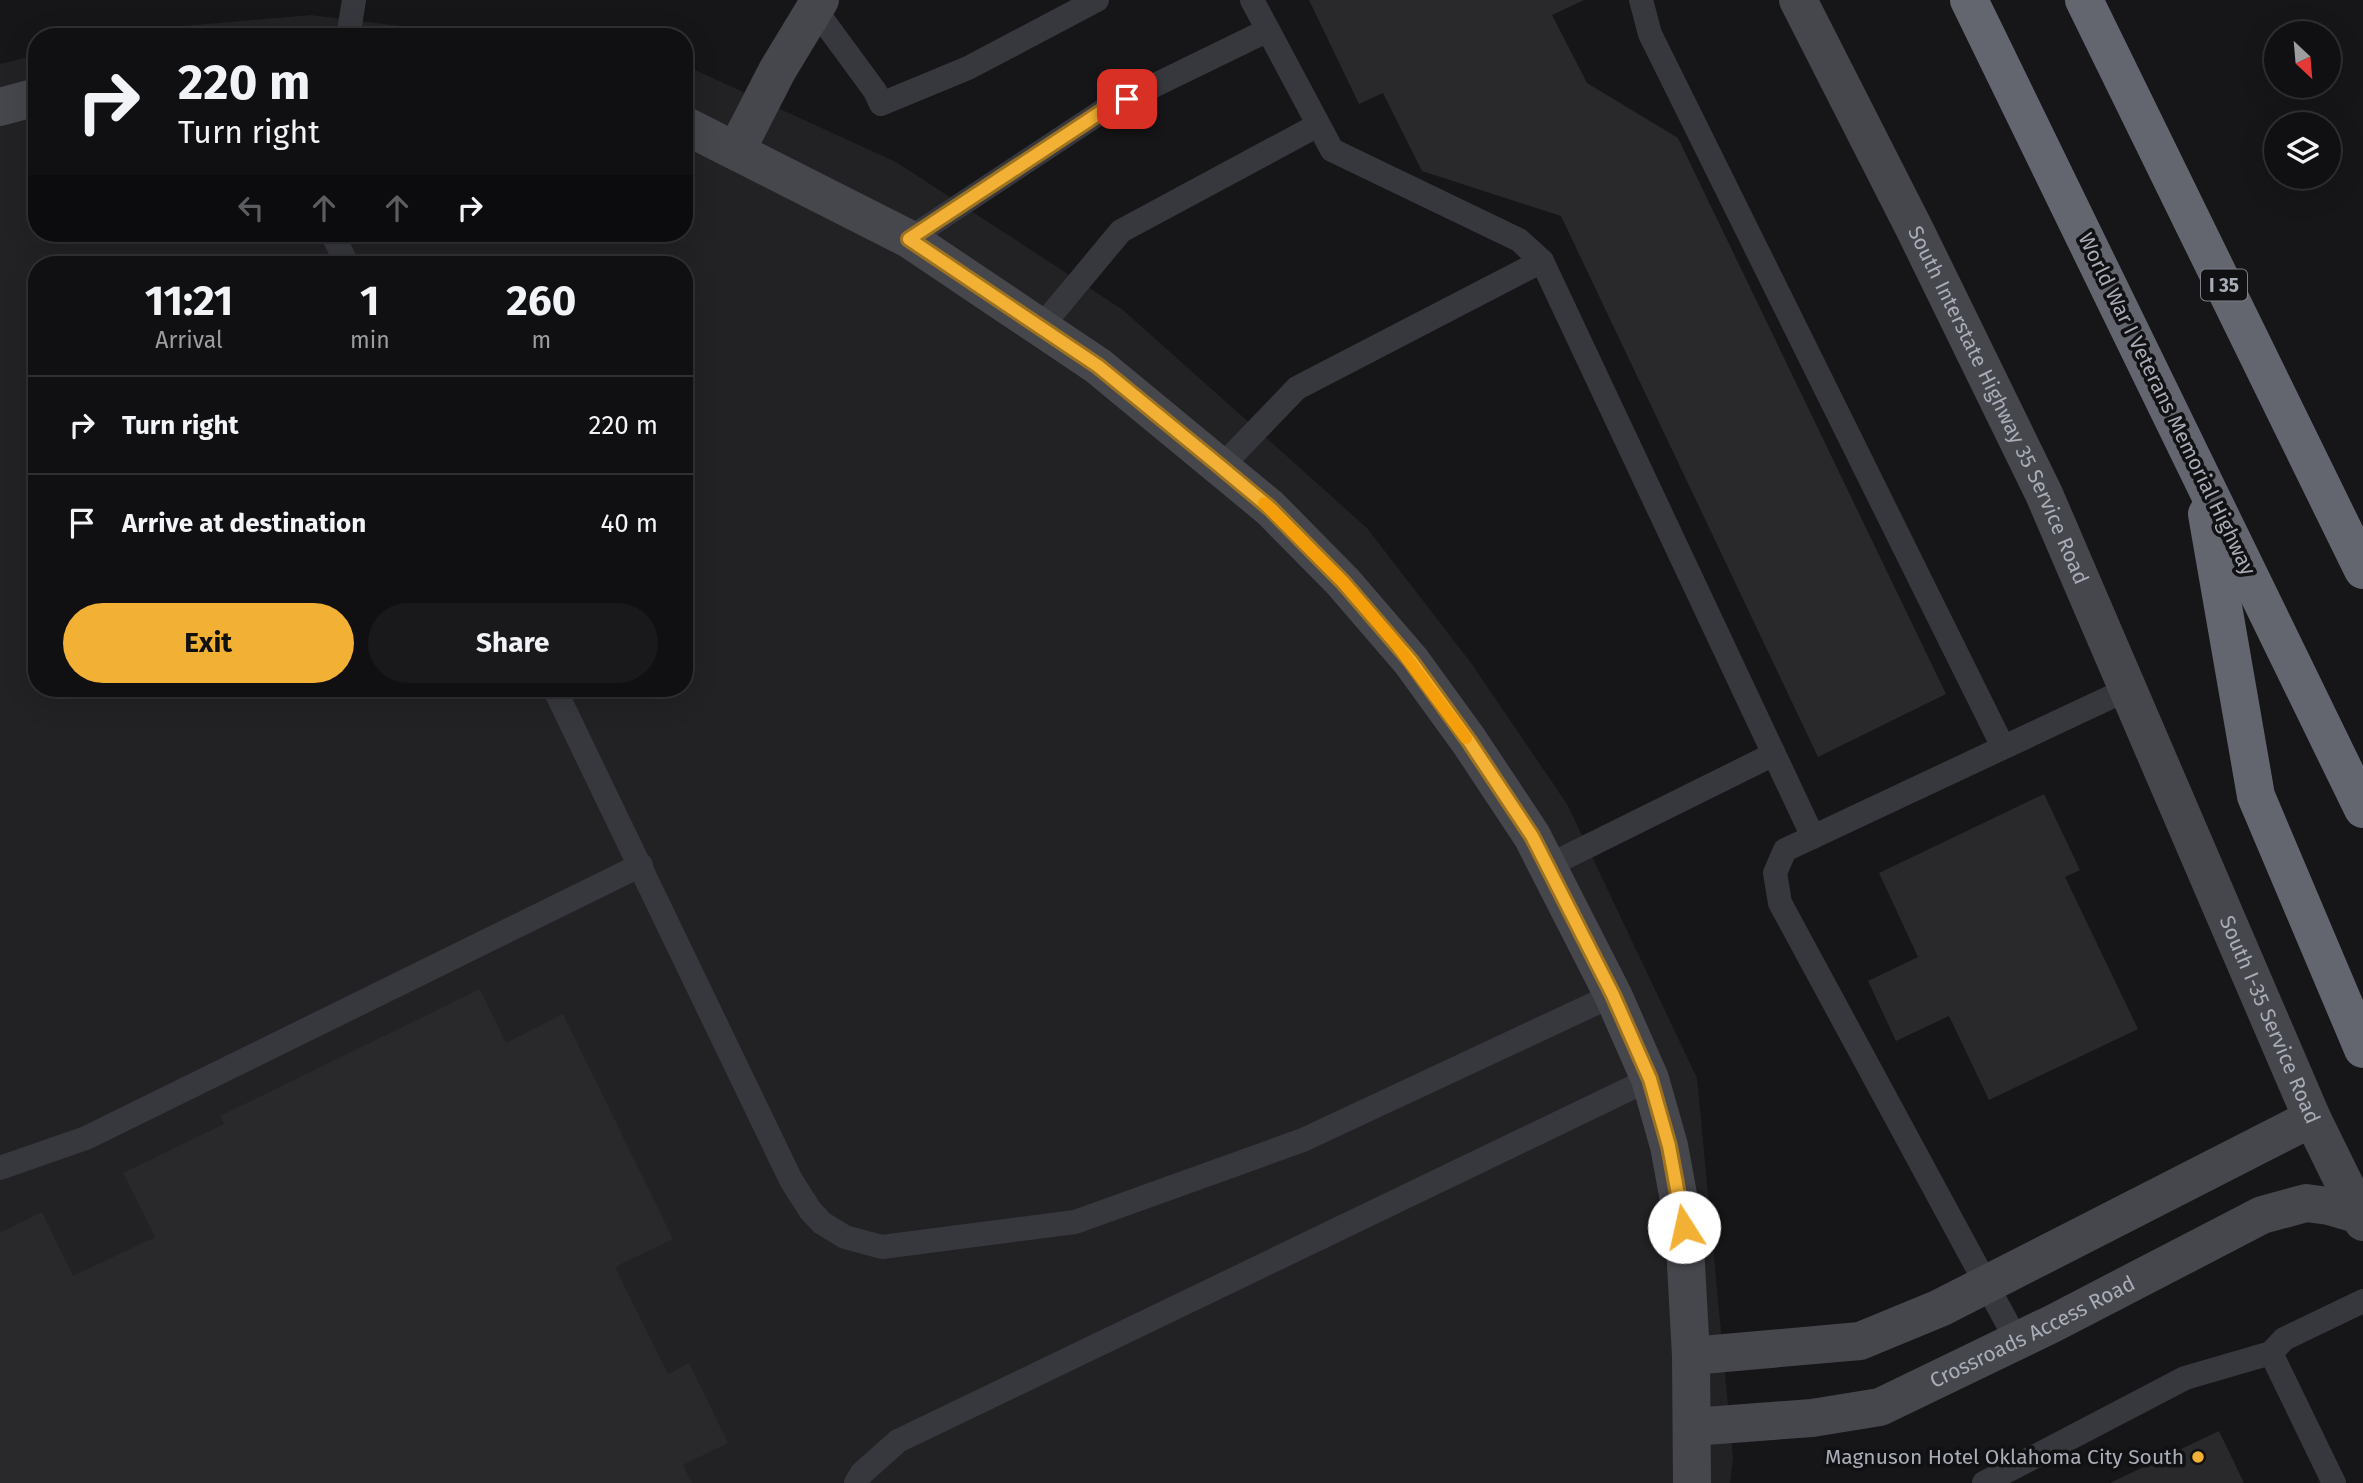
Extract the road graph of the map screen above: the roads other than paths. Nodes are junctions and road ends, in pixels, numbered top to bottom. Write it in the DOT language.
graph roads {
  1 [pos="354,0"];
  2 [pos="1097,0"];
  3 [pos="1252,0"];
  4 [pos="1641,0"];
  5 [pos="1798,0"];
  6 [pos="1969,0"];
  7 [pos="2084,0"];
  8 [pos="817,4"];
  9 [pos="349,28"];
  10 [pos="1268,30"];
  11 [pos="28,99"];
  12 [pos="0,107"];
  13 [pos="1318,125"];
  14 [pos="693,130"];
  15 [pos="736,151"];
  16 [pos="909,239"];
  17 [pos="1542,261"];
  18 [pos="1041,327"];
  19 [pos="1221,467"];
  20 [pos="2200,470"];
  21 [pos="2363,569"];
  22 [pos="2127,690"];
  23 [pos="558,697"];
  24 [pos="2003,747"];
  25 [pos="1774,754"];
  26 [pos="2363,809"];
  27 [pos="2183,815"];
  28 [pos="1813,837"];
  29 [pos="640,865"];
  30 [pos="1548,866"];
  31 [pos="1613,995"];
  32 [pos="2363,1049"];
  33 [pos="1650,1079"];
  34 [pos="2312,1118"];
  35 [pos="0,1168"];
  36 [pos="2361,1218"];
  37 [pos="1987,1283"];
  38 [pos="2363,1301"];
  39 [pos="2017,1341"];
  40 [pos="2272,1353"];
  41 [pos="1691,1356"];
  42 [pos="1692,1426"];
  43 [pos="856,1483"];
  44 [pos="1692,1483"];
  45 [pos="1984,1483"];
  46 [pos="2334,1483"];
  1 -- 9 [label="lane"];
  2 -- 8 [label="lane"];
  3 -- 10 [label="lane"];
  4 -- 24 [label="lane"];
  5 -- 22 [label="street, South Interstate Highway 35 Service Road"];
  6 -- 20 [label="highway, World War I Veterans Memorial Highway"];
  7 -- 21 [label="highway, I 35"];
  8 -- 15 [label="street"];
  10 -- 13 [label="lane"];
  10 -- 16 [label="lane"];
  11 -- 12 [label="street"];
  13 -- 17 [label="lane"];
  13 -- 18 [label="lane"];
  14 -- 15 [label="street"];
  15 -- 16 [label="street"];
  16 -- 18 [label="street"];
  17 -- 19 [label="lane"];
  17 -- 25 [label="lane"];
  18 -- 19 [label="street"];
  19 -- 30 [label="street"];
  20 -- 26 [label="highway, World War I Veterans Memorial Highway"];
  20 -- 32 [label="highway"];
  22 -- 24 [label="lane"];
  22 -- 27 [label="street, South Interstate Highway 35 Service Road"];
  23 -- 29 [label="lane"];
  24 -- 28 [label="lane"];
  25 -- 28 [label="lane"];
  25 -- 30 [label="lane"];
  27 -- 34 [label="street, South I-35 Service Road"];
  28 -- 37 [label="lane"];
  29 -- 31 [label="lane"];
  29 -- 35 [label="lane"];
  30 -- 31 [label="street"];
  31 -- 33 [label="street"];
  33 -- 41 [label="street"];
  33 -- 43 [label="lane"];
  34 -- 36 [label="street, South I-35 Service Road"];
  34 -- 37 [label="street"];
  36 -- 39 [label="street, Crossroads Access Road"];
  37 -- 39 [label="lane"];
  37 -- 41 [label="street"];
  38 -- 40 [label="lane"];
  39 -- 42 [label="street, Crossroads Access Road"];
  40 -- 45 [label="lane"];
  40 -- 46 [label="lane"];
  41 -- 42 [label="street"];
  42 -- 44 [label="street"];
}
